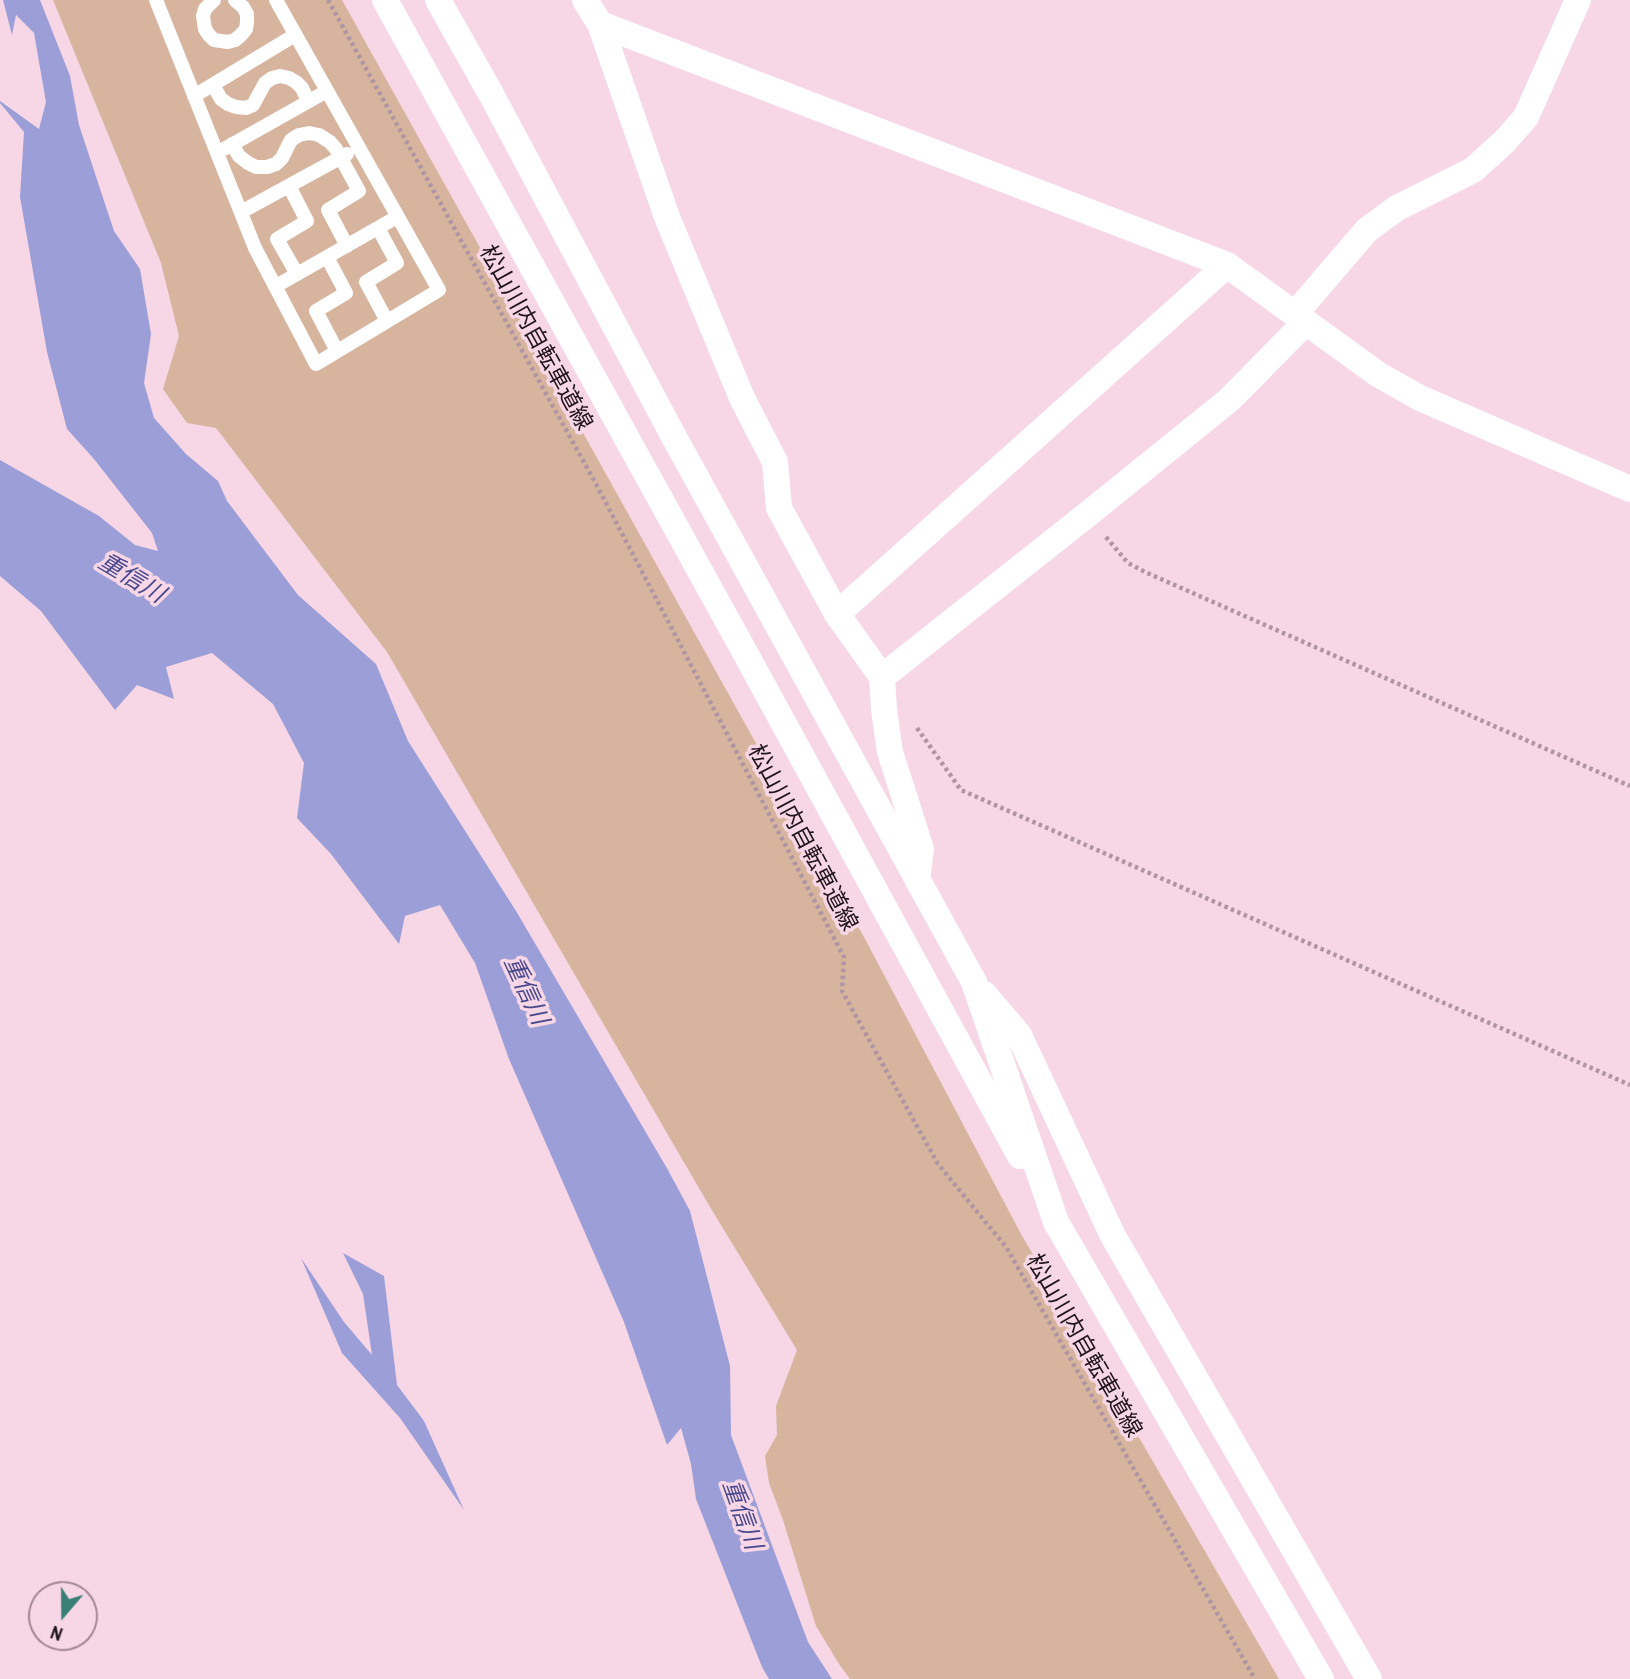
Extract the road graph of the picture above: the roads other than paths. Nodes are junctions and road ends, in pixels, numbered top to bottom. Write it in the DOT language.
graph roads {
  1 [pos="156,0"];
  2 [pos="200,0"];
  3 [pos="212,0"];
  4 [pos="235,0"];
  5 [pos="276,0"];
  6 [pos="385,0"];
  7 [pos="438,0"];
  8 [pos="585,0"];
  9 [pos="1578,0"];
  10 [pos="600,24"];
  11 [pos="295,35"];
  12 [pos="235,40"];
  13 [pos="248,64"];
  14 [pos="213,85"];
  15 [pos="327,91"];
  16 [pos="194,96"];
  17 [pos="308,101"];
  18 [pos="232,144"];
  19 [pos="359,147"];
  20 [pos="217,153"];
  21 [pos="341,157"];
  22 [pos="289,186"];
  23 [pos="241,212"];
  24 [pos="397,217"];
  25 [pos="378,228"];
  26 [pos="346,246"];
  27 [pos="327,257"];
  28 [pos="1227,265"];
  29 [pos="297,274"];
  30 [pos="276,286"];
  31 [pos="1300,318"];
  32 [pos="387,321"];
  33 [pos="337,351"];
  34 [pos="1630,489"];
  35 [pos="837,614"];
  36 [pos="882,677"];
  37 [pos="917,879"];
  38 [pos="974,982"];
  39 [pos="1056,1222"];
  40 [pos="1321,1679"];
  41 [pos="1369,1679"];
  1 -- 16 [label="lane"];
  2 -- 3 [label="lane"];
  3 -- 12 [label="lane"];
  4 -- 12 [label="lane"];
  5 -- 11 [label="lane"];
  6 -- 39 [label="street"];
  7 -- 37 [label="street"];
  8 -- 10 [label="street"];
  9 -- 31 [label="street"];
  10 -- 28 [label="street"];
  10 -- 35 [label="street"];
  11 -- 13 [label="lane"];
  11 -- 15 [label="lane"];
  12 -- 13 [label="lane"];
  13 -- 14 [label="lane"];
  14 -- 16 [label="lane"];
  14 -- 17 [label="lane"];
  15 -- 17 [label="lane"];
  15 -- 19 [label="lane"];
  16 -- 20 [label="lane"];
  17 -- 18 [label="lane"];
  18 -- 20 [label="lane"];
  18 -- 21 [label="lane"];
  19 -- 21 [label="lane"];
  19 -- 24 [label="lane"];
  20 -- 23 [label="lane"];
  21 -- 22 [label="lane"];
  21 -- 26 [label="lane"];
  22 -- 23 [label="lane"];
  22 -- 29 [label="lane"];
  23 -- 30 [label="lane"];
  24 -- 25 [label="lane"];
  24 -- 32 [label="lane"];
  25 -- 26 [label="lane"];
  25 -- 32 [label="lane"];
  26 -- 27 [label="lane"];
  27 -- 29 [label="lane"];
  27 -- 33 [label="lane"];
  28 -- 31 [label="street"];
  28 -- 35 [label="street"];
  29 -- 30 [label="lane"];
  30 -- 33 [label="lane"];
  31 -- 34 [label="street"];
  31 -- 36 [label="street"];
  32 -- 33 [label="lane"];
  35 -- 36 [label="street"];
  36 -- 37 [label="street"];
  37 -- 38 [label="street"];
  38 -- 39 [label="street"];
  38 -- 41 [label="street"];
  39 -- 40 [label="street"];
}
